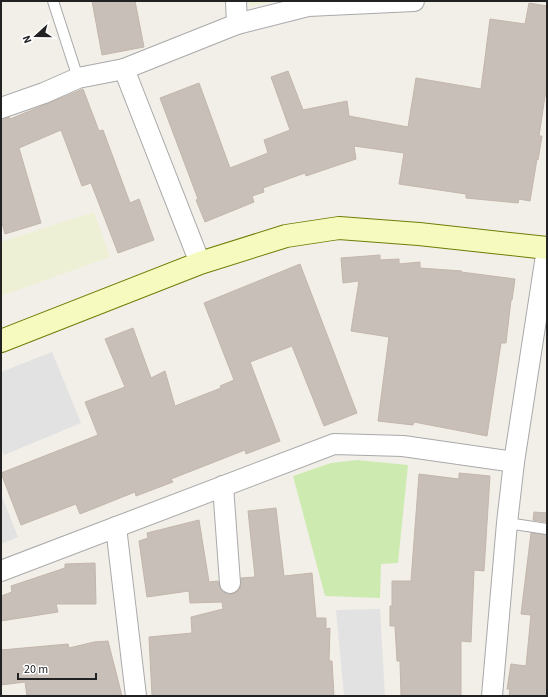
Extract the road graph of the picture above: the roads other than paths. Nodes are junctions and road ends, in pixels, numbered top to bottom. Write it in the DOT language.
graph roads {
  1 [pos="53,1"];
  2 [pos="236,1"];
  3 [pos="414,1"];
  4 [pos="236,24"];
  5 [pos="124,68"];
  6 [pos="78,78"];
  7 [pos="1,108"];
  8 [pos="547,248"];
  9 [pos="200,263"];
  10 [pos="1,341"];
  11 [pos="514,462"];
  12 [pos="223,486"];
  13 [pos="507,523"];
  14 [pos="116,527"];
  15 [pos="547,529"];
  16 [pos="1,571"];
  17 [pos="230,584"];
  18 [pos="136,696"];
  19 [pos="492,696"];
  1 -- 6 [label="lane"];
  2 -- 4 [label="street"];
  3 -- 4 [label="street"];
  4 -- 5 [label="street"];
  5 -- 6 [label="street"];
  5 -- 9 [label="street"];
  6 -- 7 [label="street"];
  8 -- 9 [label="street"];
  8 -- 11 [label="street"];
  9 -- 10 [label="street"];
  11 -- 12 [label="street"];
  11 -- 13 [label="street"];
  12 -- 14 [label="street"];
  12 -- 17 [label="street"];
  13 -- 15 [label="lane"];
  13 -- 19 [label="street"];
  14 -- 16 [label="street"];
  14 -- 18 [label="street"];
}
